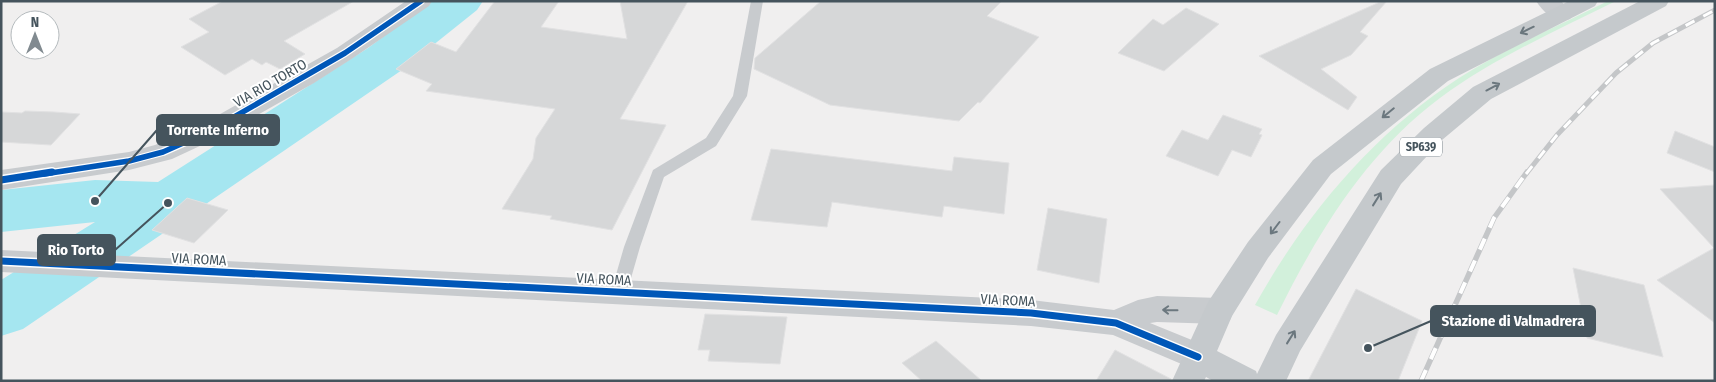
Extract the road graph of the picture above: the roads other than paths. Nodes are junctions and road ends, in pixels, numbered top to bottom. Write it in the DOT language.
graph roads {
  1 [pos="421,1"];
  2 [pos="757,1"];
  3 [pos="1587,1"];
  4 [pos="1658,1"];
  5 [pos="1555,7"];
  6 [pos="1,180"];
  7 [pos="5,261"];
  8 [pos="619,292"];
  9 [pos="1219,311"];
  10 [pos="1116,323"];
  11 [pos="1193,369"];
  12 [pos="1244,381"];
  13 [pos="1270,381"];
  1 -- 6 [label="street, VIA RIO TORTO"];
  2 -- 8 [label="lane"];
  3 -- 5 [label="main road"];
  13 -- 4 [label="main road, SP639, one-way"];
  5 -- 9 [label="main road, one-way"];
  7 -- 8 [label="street, VIA ROMA"];
  8 -- 10 [label="street, VIA ROMA"];
  9 -- 10 [label="street, one-way"];
  9 -- 11 [label="main road"];
  10 -- 11 [label="street, VIA ROMA"];
  11 -- 12 [label="main road"];
}
